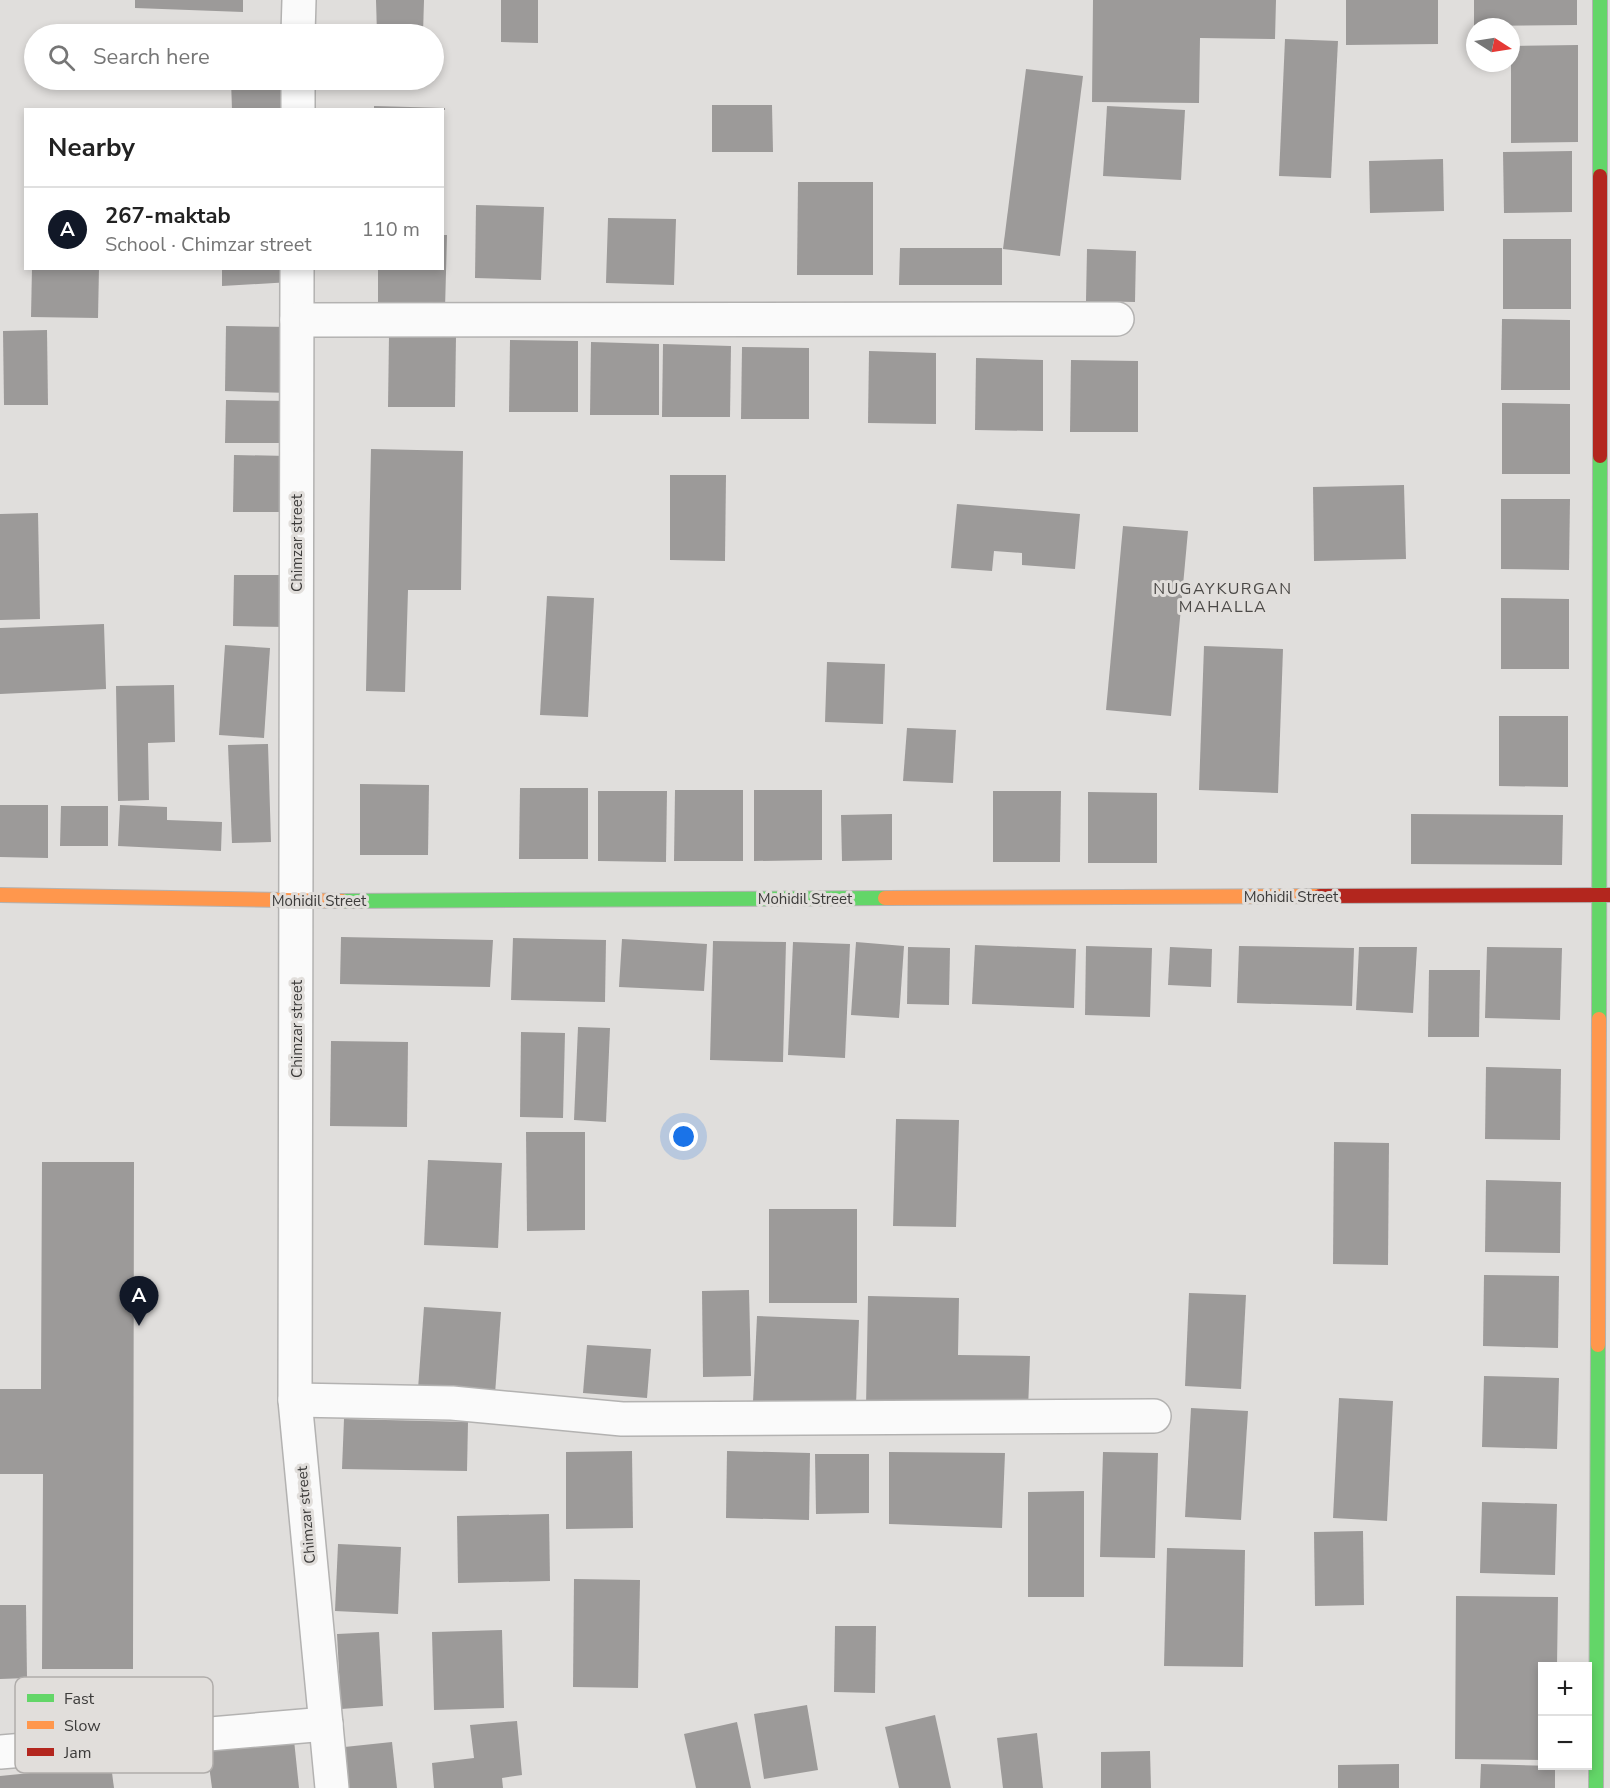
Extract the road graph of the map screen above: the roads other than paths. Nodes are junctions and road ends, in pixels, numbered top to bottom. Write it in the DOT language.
graph roads {
  1 [pos="299,0"];
  2 [pos="1600,0"];
  3 [pos="298,24"];
  4 [pos="298,90"];
  5 [pos="298,108"];
  6 [pos="297,270"];
  7 [pos="1117,319"];
  8 [pos="297,320"];
  9 [pos="0,895"];
  10 [pos="1605,895"];
  11 [pos="297,901"];
  12 [pos="295,1400"];
  13 [pos="1154,1416"];
  14 [pos="1603,1424"];
  15 [pos="326,1724"];
  16 [pos="213,1734"];
  17 [pos="15,1751"];
  18 [pos="0,1752"];
  19 [pos="332,1788"];
  20 [pos="1596,1788"];
  1 -- 3 [label="street"];
  2 -- 10 [label="street"];
  4 -- 5 [label="street"];
  6 -- 8 [label="street, Chimzar street"];
  7 -- 8 [label="street"];
  8 -- 11 [label="street, Chimzar street"];
  9 -- 11 [label="street, Mohidil Street"];
  10 -- 11 [label="street, Mohidil Street"];
  10 -- 14 [label="street"];
  11 -- 12 [label="street, Chimzar street"];
  12 -- 13 [label="street"];
  12 -- 15 [label="street, Chimzar street"];
  14 -- 20 [label="street"];
  15 -- 16 [label="street"];
  15 -- 19 [label="street, Chimzar street"];
  17 -- 18 [label="street"];
}
